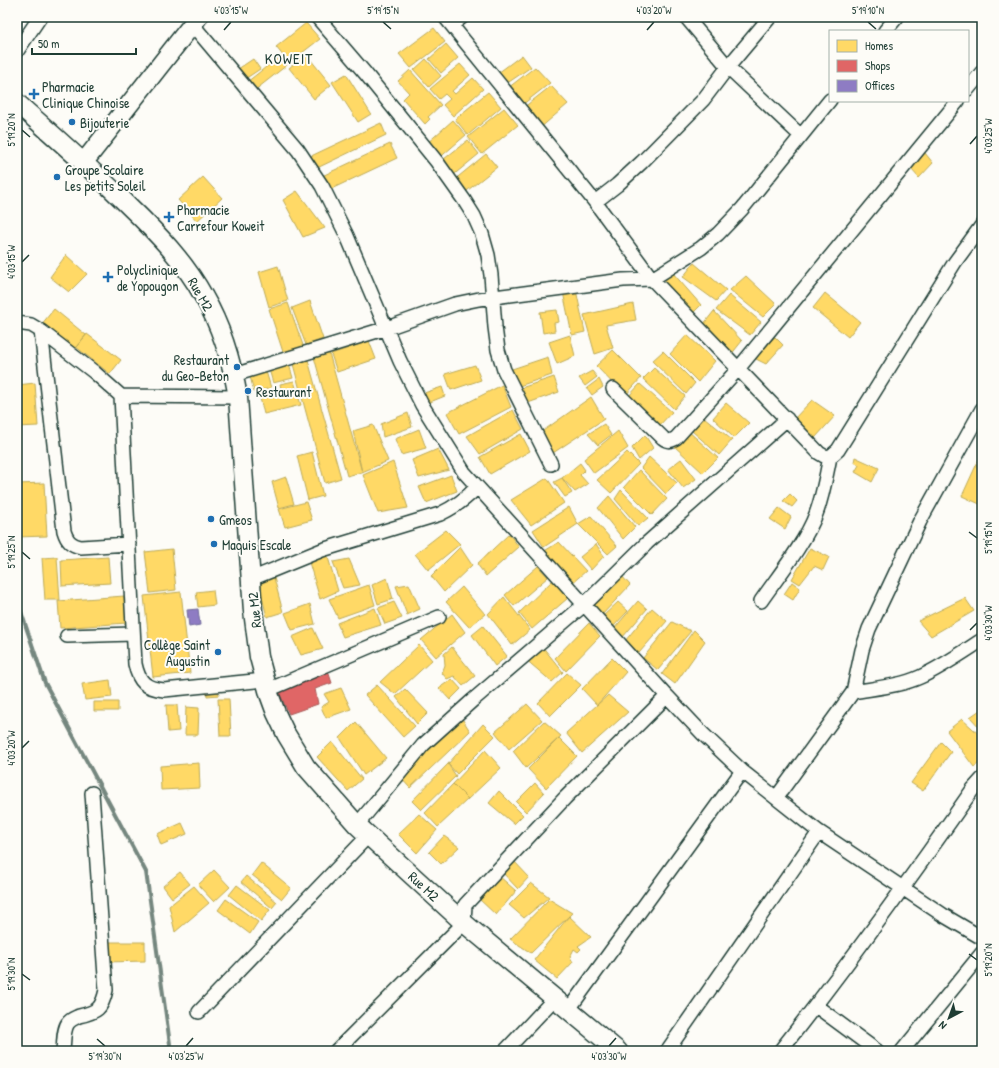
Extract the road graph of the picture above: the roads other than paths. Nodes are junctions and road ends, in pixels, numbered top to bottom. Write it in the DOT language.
graph roads {
  1 [pos="40,17"];
  2 [pos="317,17"];
  3 [pos="462,17"];
  4 [pos="686,17"];
  5 [pos="770,17"];
  6 [pos="897,17"];
  7 [pos="195,21"];
  8 [pos="448,21"];
  9 [pos="886,30"];
  10 [pos="17,52"];
  11 [pos="728,67"];
  12 [pos="982,72"];
  13 [pos="969,88"];
  14 [pos="829,101"];
  15 [pos="957,102"];
  16 [pos="17,103"];
  17 [pos="801,136"];
  18 [pos="84,162"];
  19 [pos="595,202"];
  20 [pos="982,225"];
  21 [pos="652,279"];
  22 [pos="492,297"];
  23 [pos="17,323"];
  24 [pos="387,328"];
  25 [pos="41,331"];
  26 [pos="738,369"];
  27 [pos="234,375"];
  28 [pos="613,389"];
  29 [pos="121,396"];
  30 [pos="238,397"];
  31 [pos="982,409"];
  32 [pos="787,419"];
  33 [pos="830,457"];
  34 [pos="551,464"];
  35 [pos="477,487"];
  36 [pos="129,544"];
  37 [pos="250,579"];
  38 [pos="761,601"];
  39 [pos="584,604"];
  40 [pos="439,617"];
  41 [pos="132,634"];
  42 [pos="67,636"];
  43 [pos="982,640"];
  44 [pos="267,685"];
  45 [pos="853,692"];
  46 [pos="667,696"];
  47 [pos="742,771"];
  48 [pos="982,779"];
  49 [pos="92,793"];
  50 [pos="776,798"];
  51 [pos="363,830"];
  52 [pos="819,832"];
  53 [pos="903,889"];
  54 [pos="464,923"];
  55 [pos="982,938"];
  56 [pos="982,953"];
  57 [pos="555,998"];
  58 [pos="816,1006"];
  59 [pos="569,1009"];
  60 [pos="199,1012"];
  61 [pos="63,1051"];
  62 [pos="336,1051"];
  63 [pos="505,1051"];
  64 [pos="618,1051"];
  65 [pos="667,1051"];
  66 [pos="780,1051"];
  67 [pos="877,1051"];
  68 [pos="902,1051"];
  1 -- 10 [label="street"];
  2 -- 22 [label="street"];
  3 -- 8 [label="street"];
  4 -- 11 [label="street"];
  5 -- 11 [label="street"];
  6 -- 9 [label="street"];
  7 -- 18 [label="street"];
  7 -- 24 [label="street"];
  8 -- 19 [label="street"];
  11 -- 17 [label="street"];
  11 -- 19 [label="street"];
  12 -- 13 [label="street"];
  14 -- 17 [label="street"];
  15 -- 26 [label="street"];
  16 -- 18 [label="street, Rue M2"];
  17 -- 21 [label="street"];
  18 -- 27 [label="street, Rue M2"];
  19 -- 21 [label="street"];
  20 -- 33 [label="street"];
  21 -- 22 [label="street"];
  21 -- 26 [label="street"];
  22 -- 24 [label="street"];
  22 -- 34 [label="street"];
  23 -- 25 [label="street"];
  24 -- 27 [label="street"];
  24 -- 35 [label="street"];
  25 -- 29 [label="street"];
  25 -- 36 [label="street"];
  26 -- 28 [label="street"];
  26 -- 32 [label="street"];
  27 -- 30 [label="street, Rue M2"];
  29 -- 30 [label="street"];
  29 -- 36 [label="street"];
  30 -- 37 [label="street, Rue M2"];
  31 -- 45 [label="street"];
  32 -- 33 [label="street"];
  32 -- 39 [label="street"];
  33 -- 38 [label="street"];
  35 -- 37 [label="street"];
  35 -- 39 [label="street"];
  36 -- 41 [label="street"];
  37 -- 44 [label="street, Rue M2"];
  39 -- 46 [label="street"];
  39 -- 51 [label="street"];
  40 -- 44 [label="street"];
  41 -- 42 [label="street"];
  41 -- 44 [label="street"];
  43 -- 45 [label="street"];
  44 -- 51 [label="street, Rue M2"];
  45 -- 50 [label="street"];
  46 -- 47 [label="street"];
  46 -- 54 [label="street"];
  47 -- 50 [label="street"];
  47 -- 59 [label="street"];
  48 -- 53 [label="street"];
  49 -- 61 [label="street"];
  50 -- 52 [label="street"];
  51 -- 54 [label="street, Rue M2"];
  51 -- 60 [label="street"];
  52 -- 53 [label="street"];
  52 -- 65 [label="street"];
  53 -- 55 [label="street"];
  53 -- 58 [label="street"];
  54 -- 57 [label="street, Rue M2"];
  54 -- 62 [label="street"];
  56 -- 68 [label="street"];
  57 -- 59 [label="street, Rue M2"];
  57 -- 63 [label="street"];
  58 -- 66 [label="street"];
  58 -- 67 [label="street"];
  59 -- 64 [label="street, Rue M2"];
}
